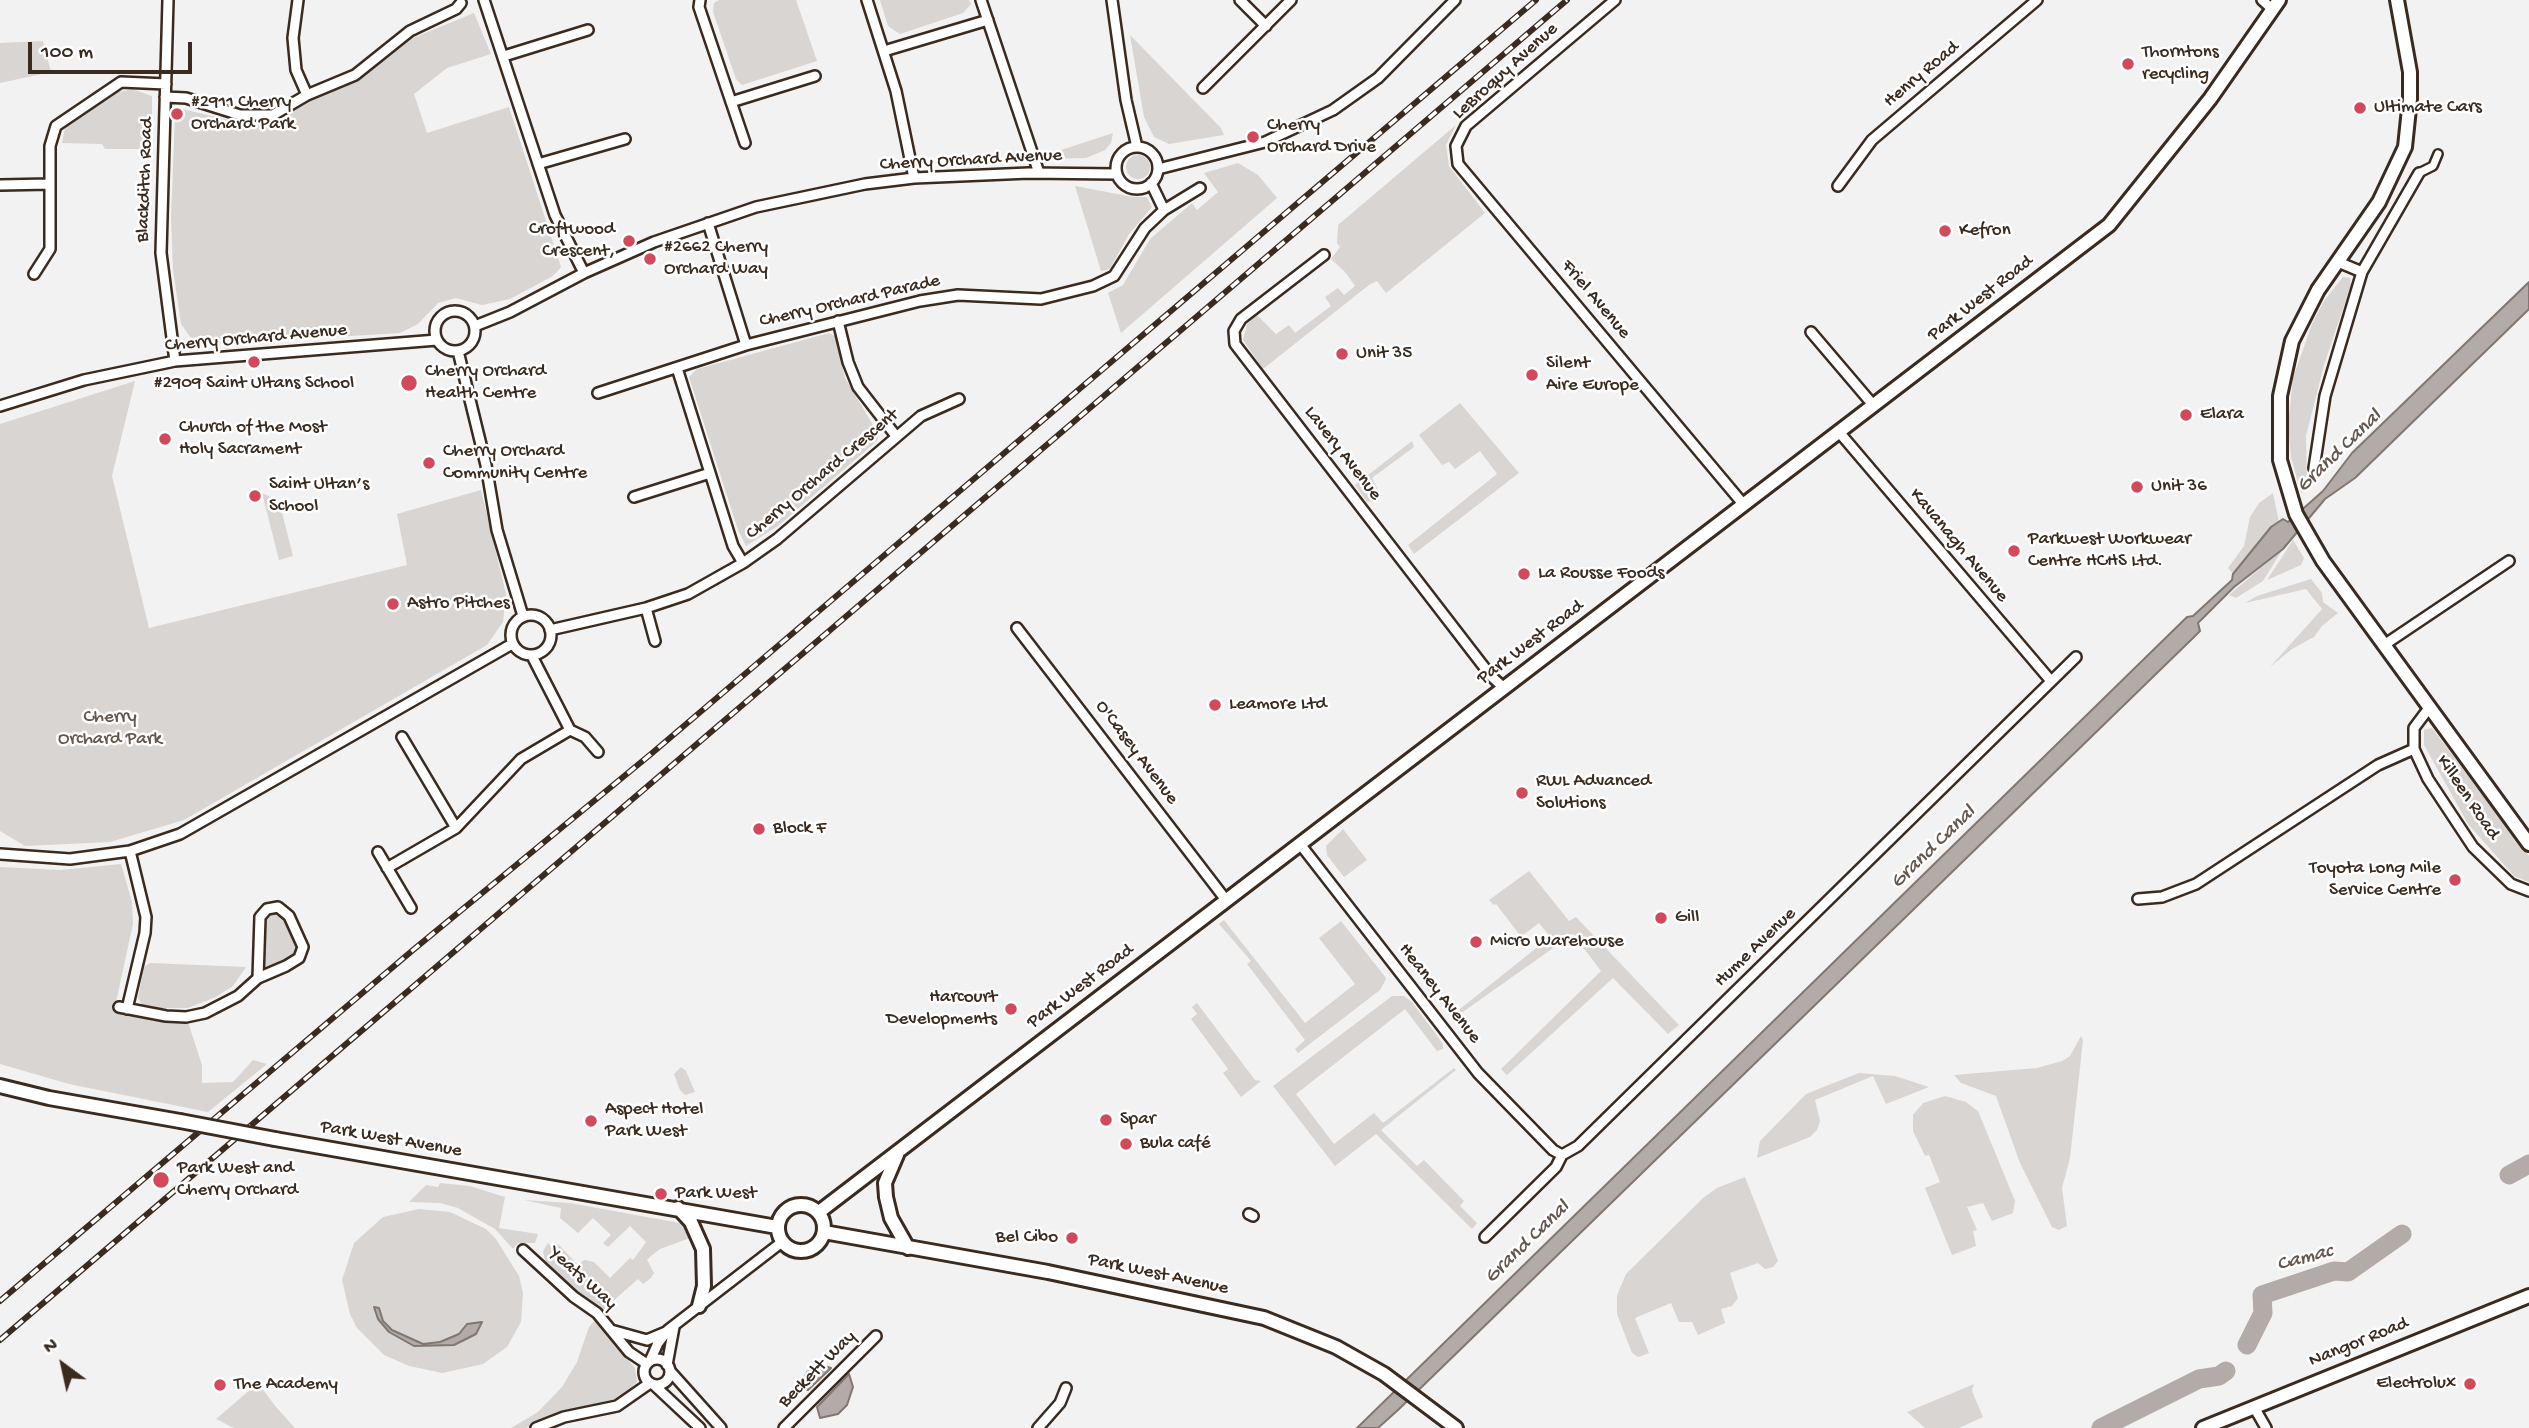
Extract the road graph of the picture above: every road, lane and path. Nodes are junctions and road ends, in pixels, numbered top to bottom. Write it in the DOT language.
graph roads {
  1 [pos="168,0"];
  2 [pos="298,0"];
  3 [pos="484,0"];
  4 [pos="700,0"];
  5 [pos="867,0"];
  6 [pos="981,0"];
  7 [pos="1112,0"];
  8 [pos="1240,0"];
  9 [pos="1291,0"];
  10 [pos="1455,0"];
  11 [pos="1615,0"];
  12 [pos="2037,0"];
  13 [pos="2397,0"];
  14 [pos="461,3"];
  15 [pos="2271,3"];
  16 [pos="988,20"];
  17 [pos="1266,26"];
  18 [pos="588,30"];
  19 [pos="884,51"];
  20 [pos="504,56"];
  21 [pos="815,76"];
  22 [pos="166,84"];
  23 [pos="1203,88"];
  24 [pos="307,95"];
  25 [pos="165,97"];
  26 [pos="731,102"];
  27 [pos="625,139"];
  28 [pos="745,143"];
  29 [pos="1456,146"];
  30 [pos="1137,147"];
  31 [pos="2438,154"];
  32 [pos="538,164"];
  33 [pos="1158,169"];
  34 [pos="1038,173"];
  35 [pos="2419,173"];
  36 [pos="1117,174"];
  37 [pos="914,178"];
  38 [pos="1151,183"];
  39 [pos="50,184"];
  40 [pos="0,185"];
  41 [pos="1838,186"];
  42 [pos="1200,188"];
  43 [pos="1164,210"];
  44 [pos="708,223"];
  45 [pos="1324,255"];
  46 [pos="2338,262"];
  47 [pos="2362,272"];
  48 [pos="584,273"];
  49 [pos="34,274"];
  50 [pos="838,321"];
  51 [pos="475,326"];
  52 [pos="1811,332"];
  53 [pos="437,340"];
  54 [pos="746,345"];
  55 [pos="458,351"];
  56 [pos="174,361"];
  57 [pos="677,369"];
  58 [pos="598,393"];
  59 [pos="959,399"];
  60 [pos="0,406"];
  61 [pos="1874,406"];
  62 [pos="1839,432"];
  63 [pos="896,436"];
  64 [pos="2314,468"];
  65 [pos="709,473"];
  66 [pos="634,497"];
  67 [pos="1744,505"];
  68 [pos="2509,561"];
  69 [pos="743,563"];
  70 [pos="646,608"];
  71 [pos="523,616"];
  72 [pos="1017,628"];
  73 [pos="551,630"];
  74 [pos="654,641"];
  75 [pos="512,644"];
  76 [pos="2384,645"];
  77 [pos="532,656"];
  78 [pos="2076,657"];
  79 [pos="2051,681"];
  80 [pos="1504,688"];
  81 [pos="2429,708"];
  82 [pos="570,730"];
  83 [pos="401,737"];
  84 [pos="2414,749"];
  85 [pos="598,752"];
  86 [pos="456,828"];
  87 [pos="1300,844"];
  88 [pos="2529,844"];
  89 [pos="131,851"];
  90 [pos="378,852"];
  91 [pos="0,854"];
  92 [pos="387,868"];
  93 [pos="2529,891"];
  94 [pos="2137,899"];
  95 [pos="1226,900"];
  96 [pos="411,908"];
  97 [pos="258,978"];
  98 [pos="0,1086"];
  99 [pos="898,1151"];
  100 [pos="1562,1155"];
  101 [pos="678,1208"];
  102 [pos="819,1212"];
  103 [pos="777,1227"];
  104 [pos="824,1232"];
  105 [pos="1485,1237"];
  106 [pos="782,1242"];
  107 [pos="908,1248"];
  108 [pos="523,1250"];
  109 [pos="2529,1296"];
  110 [pos="699,1307"];
  111 [pos="671,1329"];
  112 [pos="611,1330"];
  113 [pos="876,1336"];
  114 [pos="649,1362"];
  115 [pos="668,1368"];
  116 [pos="652,1384"];
  117 [pos="1066,1388"];
  118 [pos="2254,1406"];
  119 [pos="536,1428"];
  120 [pos="700,1428"];
  121 [pos="721,1428"];
  122 [pos="784,1428"];
  123 [pos="1038,1428"];
  124 [pos="1456,1428"];
  125 [pos="2203,1428"];
  126 [pos="2266,1428"];
  1 -- 22 [label="street, Blackditch Road"];
  2 -- 24 [label="street"];
  3 -- 20 [label="street"];
  4 -- 26 [label="street"];
  5 -- 19 [label="street"];
  6 -- 16 [label="street"];
  7 -- 30 [label="street"];
  8 -- 17 [label="street"];
  9 -- 17 [label="street"];
  10 -- 33 [label="street"];
  11 -- 29 [label="street, LeBroquy Avenue"];
  12 -- 41 [label="street, Henry Road"];
  13 -- 46 [label="street"];
  14 -- 24 [label="street"];
  15 -- 61 [label="street, Park West Road"];
  16 -- 19 [label="street"];
  16 -- 34 [label="street"];
  17 -- 23 [label="street"];
  18 -- 20 [label="street"];
  19 -- 37 [label="street"];
  20 -- 32 [label="street"];
  21 -- 26 [label="street"];
  22 -- 25 [label="street, Blackditch Road"];
  22 -- 39 [label="street"];
  24 -- 25 [label="street"];
  25 -- 56 [label="street, Blackditch Road"];
  26 -- 28 [label="street"];
  27 -- 32 [label="street"];
  29 -- 67 [label="street, Friel Avenue"];
  30 -- 33 [label="street"];
  30 -- 36 [label="street"];
  31 -- 35 [label="street"];
  32 -- 48 [label="street"];
  33 -- 38 [label="street"];
  34 -- 36 [label="street, Cherry Orchard Avenue"];
  34 -- 37 [label="street, Cherry Orchard Avenue"];
  35 -- 47 [label="street"];
  36 -- 38 [label="street"];
  37 -- 44 [label="street, Cherry Orchard Avenue"];
  38 -- 43 [label="street"];
  39 -- 40 [label="street"];
  39 -- 49 [label="street"];
  42 -- 43 [label="street, Cherry Orchard Parade"];
  43 -- 50 [label="street, Cherry Orchard Parade"];
  44 -- 48 [label="street, Cherry Orchard Avenue"];
  44 -- 54 [label="street"];
  45 -- 80 [label="street, Lavery Avenue"];
  46 -- 47 [label="street"];
  46 -- 76 [label="street, Killeen Road"];
  47 -- 64 [label="street"];
  48 -- 51 [label="street, Cherry Orchard Avenue"];
  50 -- 54 [label="street, Cherry Orchard Parade"];
  50 -- 63 [label="street"];
  51 -- 53 [label="street"];
  51 -- 55 [label="street"];
  52 -- 61 [label="street"];
  53 -- 55 [label="street"];
  53 -- 56 [label="street, Cherry Orchard Avenue"];
  54 -- 57 [label="street, Cherry Orchard Parade"];
  55 -- 71 [label="street"];
  56 -- 60 [label="street, Cherry Orchard Avenue"];
  57 -- 58 [label="street, Cherry Orchard Parade"];
  57 -- 65 [label="street"];
  59 -- 63 [label="street, Cherry Orchard Crescent"];
  61 -- 62 [label="street, Park West Road"];
  62 -- 67 [label="street, Park West Road"];
  62 -- 79 [label="street, Kavanagh Avenue"];
  63 -- 69 [label="street, Cherry Orchard Crescent"];
  65 -- 66 [label="street"];
  65 -- 69 [label="street"];
  67 -- 80 [label="street, Park West Road"];
  68 -- 76 [label="street"];
  69 -- 70 [label="street, Cherry Orchard Crescent"];
  70 -- 73 [label="street, Cherry Orchard Crescent"];
  70 -- 74 [label="street"];
  71 -- 73 [label="street"];
  71 -- 75 [label="street"];
  72 -- 95 [label="street, O'Casey Avenue"];
  73 -- 77 [label="street"];
  75 -- 77 [label="street"];
  75 -- 89 [label="street"];
  76 -- 81 [label="street, Killeen Road"];
  77 -- 82 [label="street"];
  78 -- 79 [label="street, Hume Avenue"];
  79 -- 100 [label="street, Hume Avenue"];
  80 -- 87 [label="street, Park West Road"];
  81 -- 84 [label="street, Killeen Road"];
  81 -- 88 [label="street, Killeen Road"];
  82 -- 85 [label="street"];
  82 -- 86 [label="street"];
  83 -- 86 [label="street"];
  84 -- 93 [label="street, Killeen Road"];
  84 -- 94 [label="street"];
  86 -- 92 [label="street"];
  87 -- 95 [label="street, Park West Road"];
  87 -- 100 [label="street, Heaney Avenue"];
  89 -- 91 [label="street"];
  89 -- 97 [label="street"];
  90 -- 92 [label="street"];
  92 -- 96 [label="street"];
  95 -- 99 [label="street, Park West Road"];
  97 -- 97 [label="street"];
  98 -- 101 [label="street, Park West Avenue, bridge"];
  99 -- 102 [label="street, Park West Road"];
  99 -- 107 [label="street"];
  100 -- 105 [label="street, Hume Avenue"];
  101 -- 103 [label="street, Park West Avenue"];
  101 -- 110 [label="street"];
  102 -- 103 [label="street"];
  102 -- 104 [label="street"];
  103 -- 106 [label="street"];
  104 -- 106 [label="street"];
  104 -- 107 [label="street, Park West Avenue"];
  106 -- 110 [label="street"];
  107 -- 124 [label="street, Park West Avenue"];
  108 -- 112 [label="street, Yeats Way"];
  109 -- 118 [label="street, Nangor Road"];
  110 -- 111 [label="street"];
  111 -- 112 [label="street"];
  111 -- 114 [label="street"];
  111 -- 115 [label="street"];
  112 -- 114 [label="street, Yeats Way"];
  113 -- 122 [label="street, Beckett Way"];
  114 -- 115 [label="street"];
  114 -- 116 [label="street"];
  115 -- 116 [label="street"];
  115 -- 121 [label="street"];
  116 -- 119 [label="street"];
  116 -- 120 [label="street"];
  117 -- 123 [label="street"];
  118 -- 125 [label="street, Nangor Road"];
  118 -- 126 [label="street"];
}
